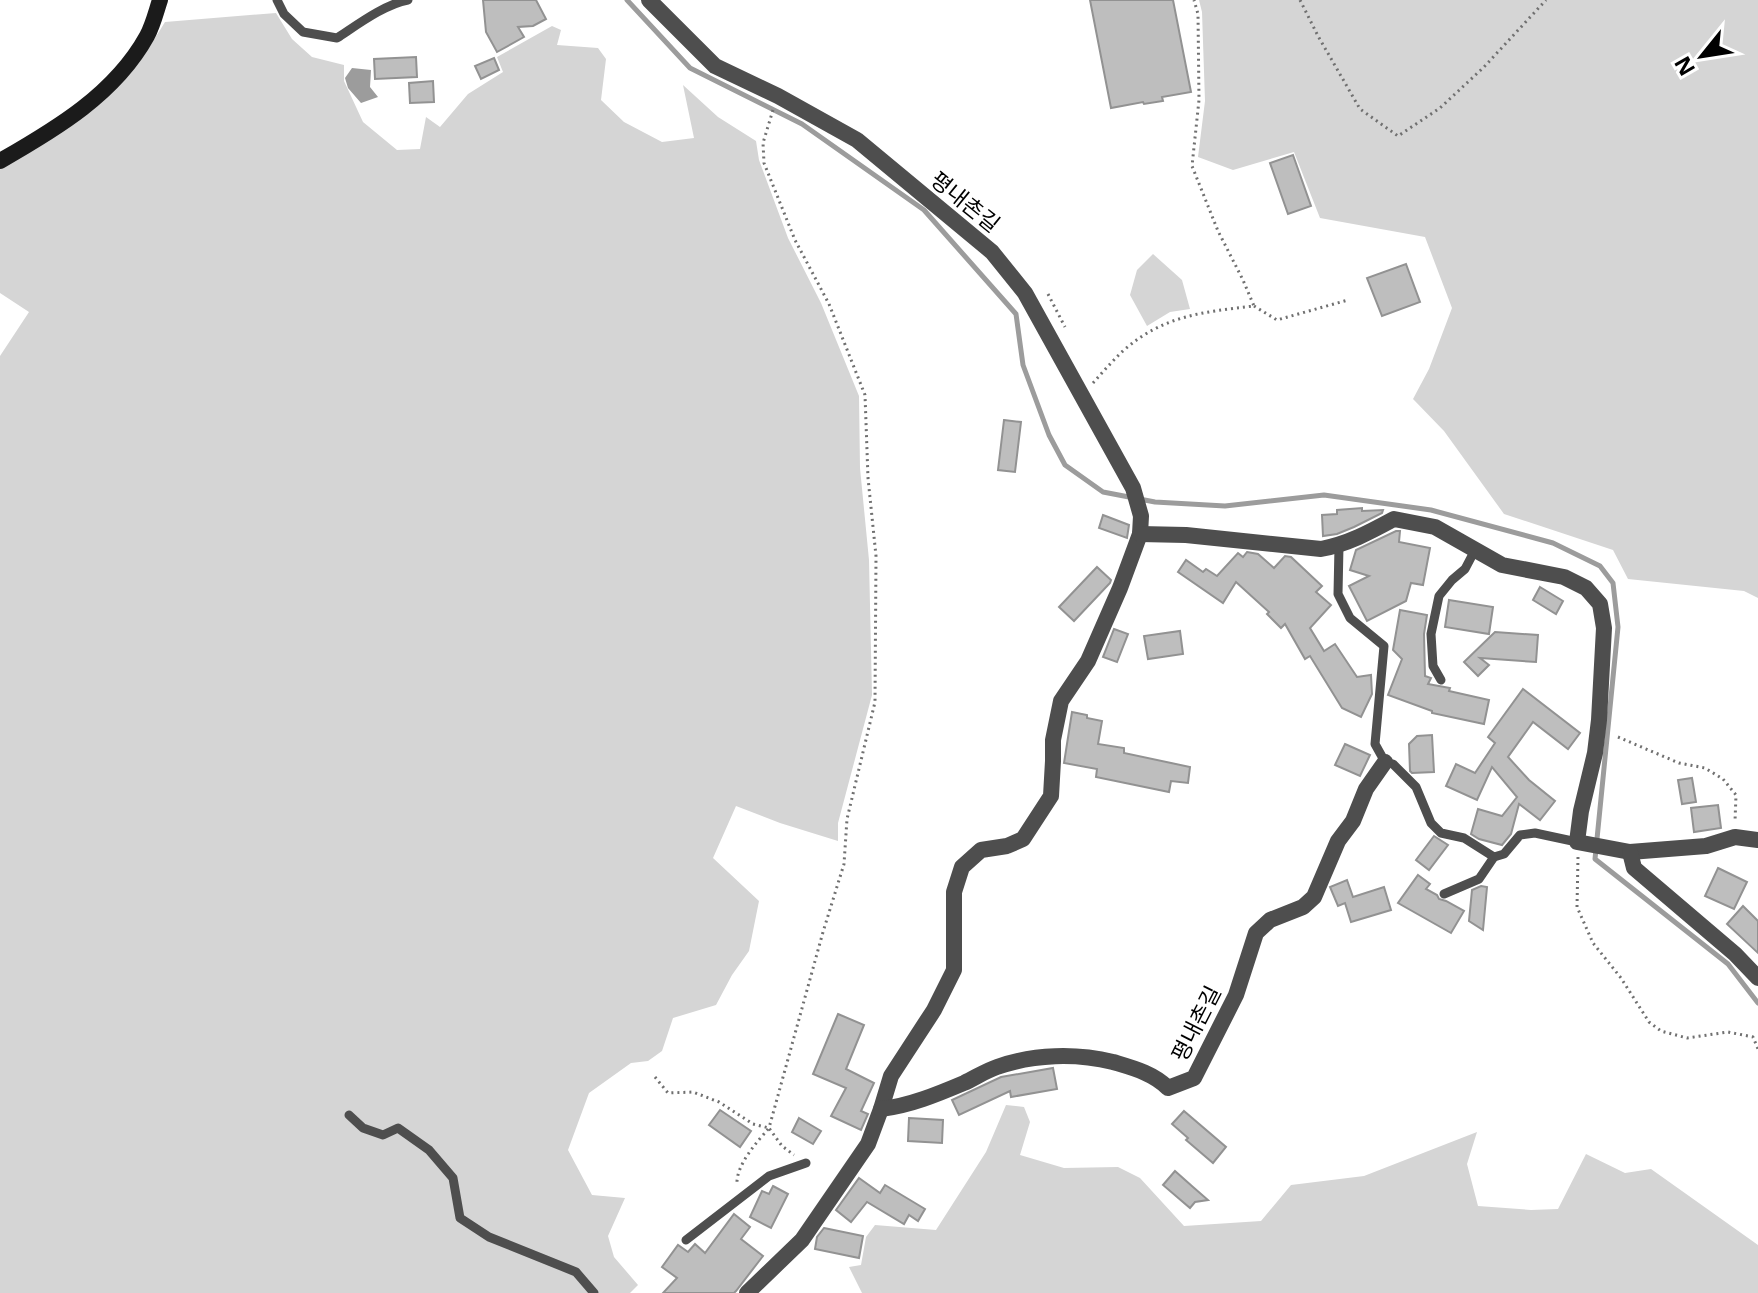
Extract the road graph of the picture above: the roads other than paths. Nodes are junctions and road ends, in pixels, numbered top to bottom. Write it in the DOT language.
graph roads {
  1 [pos="160,0"];
  2 [pos="277,0"];
  3 [pos="408,0"];
  4 [pos="649,0"];
  5 [pos="0,161"];
  6 [pos="1140,534"];
  7 [pos="1339,546"];
  8 [pos="1475,550"];
  9 [pos="1441,680"];
  10 [pos="1385,762"];
  11 [pos="1758,840"];
  12 [pos="1582,842"];
  13 [pos="1622,850"];
  14 [pos="1494,857"];
  15 [pos="1444,894"];
  16 [pos="1758,978"];
  17 [pos="881,1109"];
  18 [pos="349,1115"];
  19 [pos="806,1163"];
  20 [pos="686,1240"];
  21 [pos="594,1293"];
  22 [pos="747,1293"];
  1 -- 5 [label="main road"];
  2 -- 3 [label="lane"];
  4 -- 6 [label="street, 평내촌길"];
  6 -- 7 [label="street"];
  6 -- 17 [label="street, 평내촌길"];
  7 -- 8 [label="street"];
  7 -- 10 [label="lane"];
  8 -- 9 [label="lane"];
  8 -- 12 [label="street"];
  10 -- 14 [label="lane"];
  10 -- 17 [label="street, 평내촌길"];
  11 -- 13 [label="street"];
  12 -- 13 [label="street"];
  12 -- 14 [label="lane"];
  13 -- 16 [label="street"];
  14 -- 15 [label="lane"];
  17 -- 22 [label="street, 평내촌길"];
  18 -- 21 [label="lane"];
  19 -- 20 [label="lane"];
}
